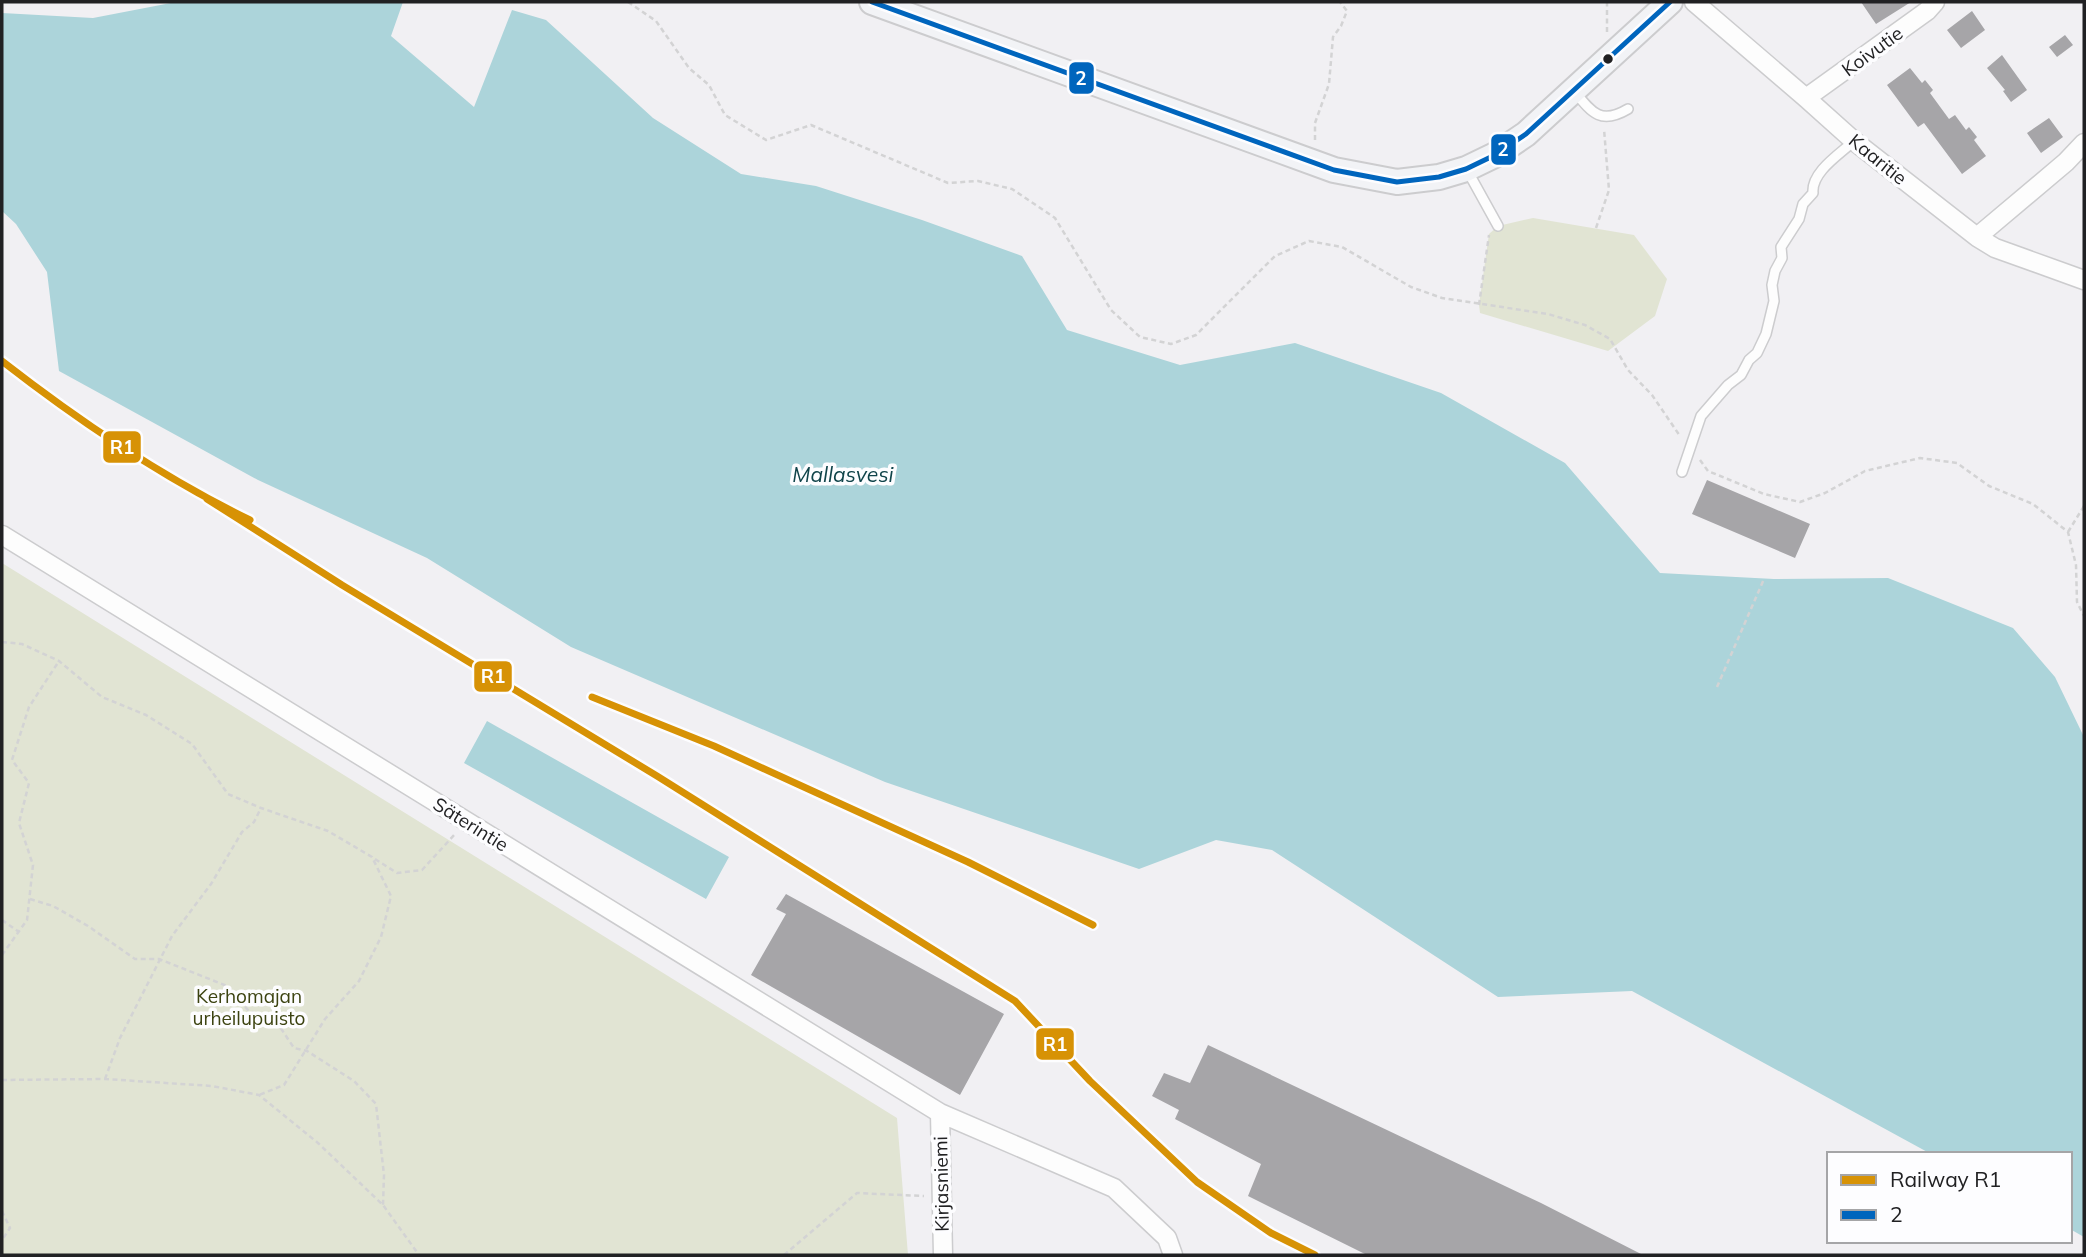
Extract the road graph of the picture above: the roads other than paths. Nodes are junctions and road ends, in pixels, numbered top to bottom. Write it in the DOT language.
graph roads {
  1 [pos="872,2"];
  2 [pos="1670,2"];
  3 [pos="1694,2"];
  4 [pos="1935,2"];
  5 [pos="1574,90"];
  6 [pos="1806,97"];
  7 [pos="1628,110"];
  8 [pos="1854,141"];
  9 [pos="2084,143"];
  10 [pos="1466,169"];
  11 [pos="1499,226"];
  12 [pos="1977,237"];
  13 [pos="2084,280"];
  14 [pos="1682,472"];
  15 [pos="2,535"];
  16 [pos="940,1113"];
  17 [pos="943,1255"];
  18 [pos="1173,1255"];
  1 -- 10 [label="main road"];
  2 -- 5 [label="main road"];
  3 -- 6 [label="street, Kaaritie"];
  4 -- 6 [label="street, Koivutie"];
  5 -- 7 [label="lane"];
  5 -- 10 [label="main road"];
  6 -- 8 [label="street, Kaaritie"];
  8 -- 12 [label="street, Kaaritie"];
  8 -- 14 [label="lane"];
  9 -- 12 [label="street"];
  10 -- 11 [label="lane"];
  12 -- 13 [label="street, Kaaritie"];
  15 -- 16 [label="street, Säterintie"];
  16 -- 17 [label="street, Kirjasniemi"];
  16 -- 18 [label="street, Säterintie"];
}
